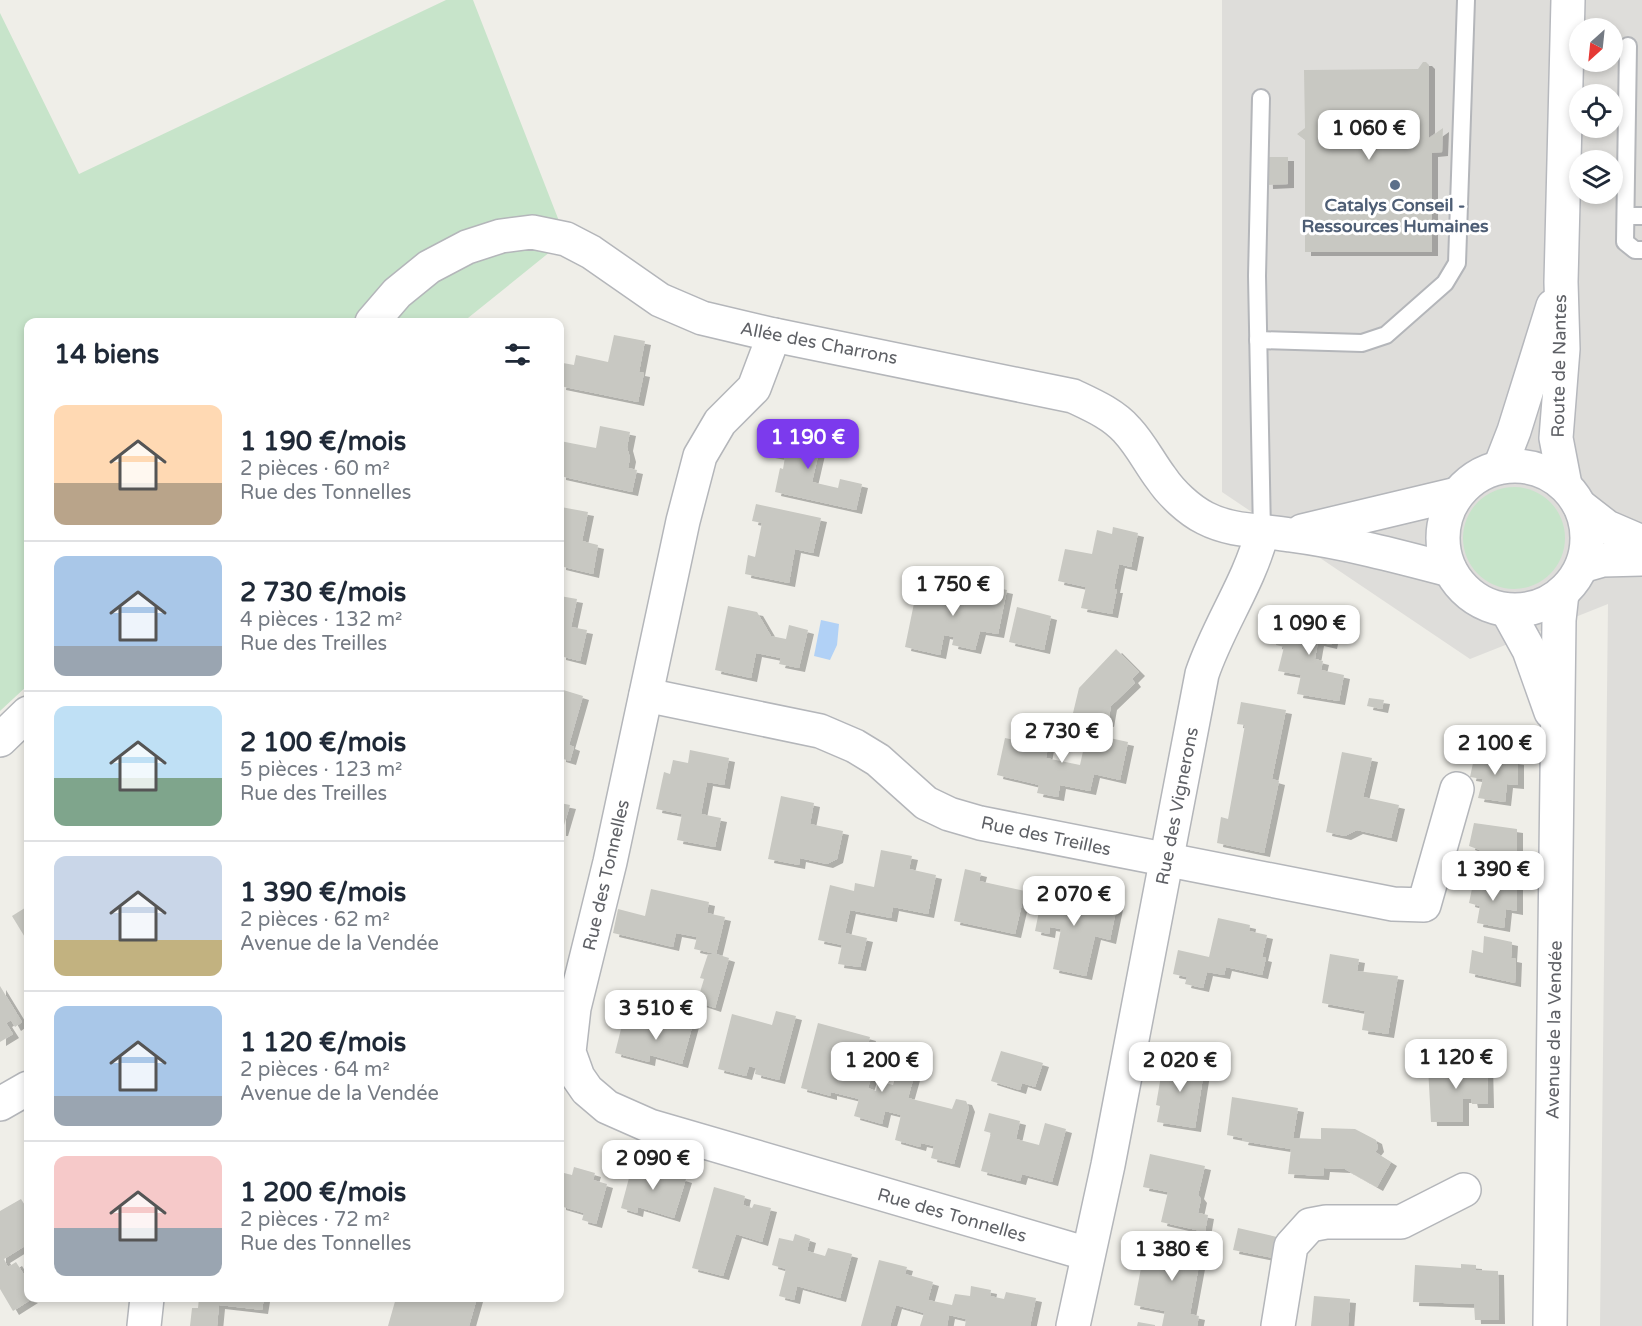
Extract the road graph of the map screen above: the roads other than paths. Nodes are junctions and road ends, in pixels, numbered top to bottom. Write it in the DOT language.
graph roads {
  1 [pos="1466,0"];
  2 [pos="1568,0"];
  3 [pos="1628,46"];
  4 [pos="1261,98"];
  5 [pos="1634,216"];
  6 [pos="1642,250"];
  7 [pos="1561,282"];
  8 [pos="375,318"];
  9 [pos="774,335"];
  10 [pos="1258,340"];
  11 [pos="1500,467"];
  12 [pos="1457,494"];
  13 [pos="1572,496"];
  14 [pos="1275,533"];
  15 [pos="1642,542"];
  16 [pos="1642,559"];
  17 [pos="1582,566"];
  18 [pos="1450,570"];
  19 [pos="1562,593"];
  20 [pos="1507,610"];
  21 [pos="646,695"];
  22 [pos="24,717"];
  23 [pos="1558,734"];
  24 [pos="0,740"];
  25 [pos="1457,789"];
  26 [pos="1167,861"];
  27 [pos="569,1079"];
  28 [pos="24,1090"];
  29 [pos="0,1104"];
  30 [pos="1464,1190"];
  31 [pos="1088,1254"];
  32 [pos="147,1302"];
  33 [pos="144,1326"];
  34 [pos="1073,1326"];
  35 [pos="1278,1326"];
  36 [pos="1550,1326"];
  1 -- 10 [label="lane"];
  2 -- 7 [label="street, Route de Nantes"];
  3 -- 5 [label="lane"];
  4 -- 10 [label="lane"];
  5 -- 6 [label="lane"];
  7 -- 11 [label="street, Route de Nantes"];
  7 -- 13 [label="street, Route de Nantes"];
  8 -- 9 [label="street, Allée des Charrons"];
  9 -- 14 [label="street, Allée des Charrons"];
  9 -- 21 [label="street, Rue des Tonnelles"];
  10 -- 14 [label="lane"];
  11 -- 12 [label="street"];
  11 -- 13 [label="street"];
  12 -- 14 [label="street"];
  12 -- 18 [label="street"];
  13 -- 15 [label="street"];
  13 -- 17 [label="street"];
  14 -- 18 [label="street"];
  14 -- 26 [label="street, Rue des Vignerons"];
  16 -- 17 [label="street"];
  17 -- 19 [label="street"];
  18 -- 20 [label="street"];
  19 -- 20 [label="street"];
  19 -- 23 [label="street, Avenue de la Vendée"];
  20 -- 23 [label="street, Avenue de la Vendée"];
  21 -- 26 [label="street, Rue des Treilles"];
  21 -- 27 [label="street, Rue des Tonnelles"];
  22 -- 24 [label="street"];
  23 -- 36 [label="street, Avenue de la Vendée"];
  25 -- 26 [label="street, Rue des Treilles"];
  26 -- 31 [label="street, Rue des Vignerons"];
  27 -- 31 [label="street, Rue des Tonnelles"];
  28 -- 29 [label="street"];
  30 -- 35 [label="street"];
  31 -- 34 [label="street, Rue des Vignerons"];
  32 -- 33 [label="street"];
}
